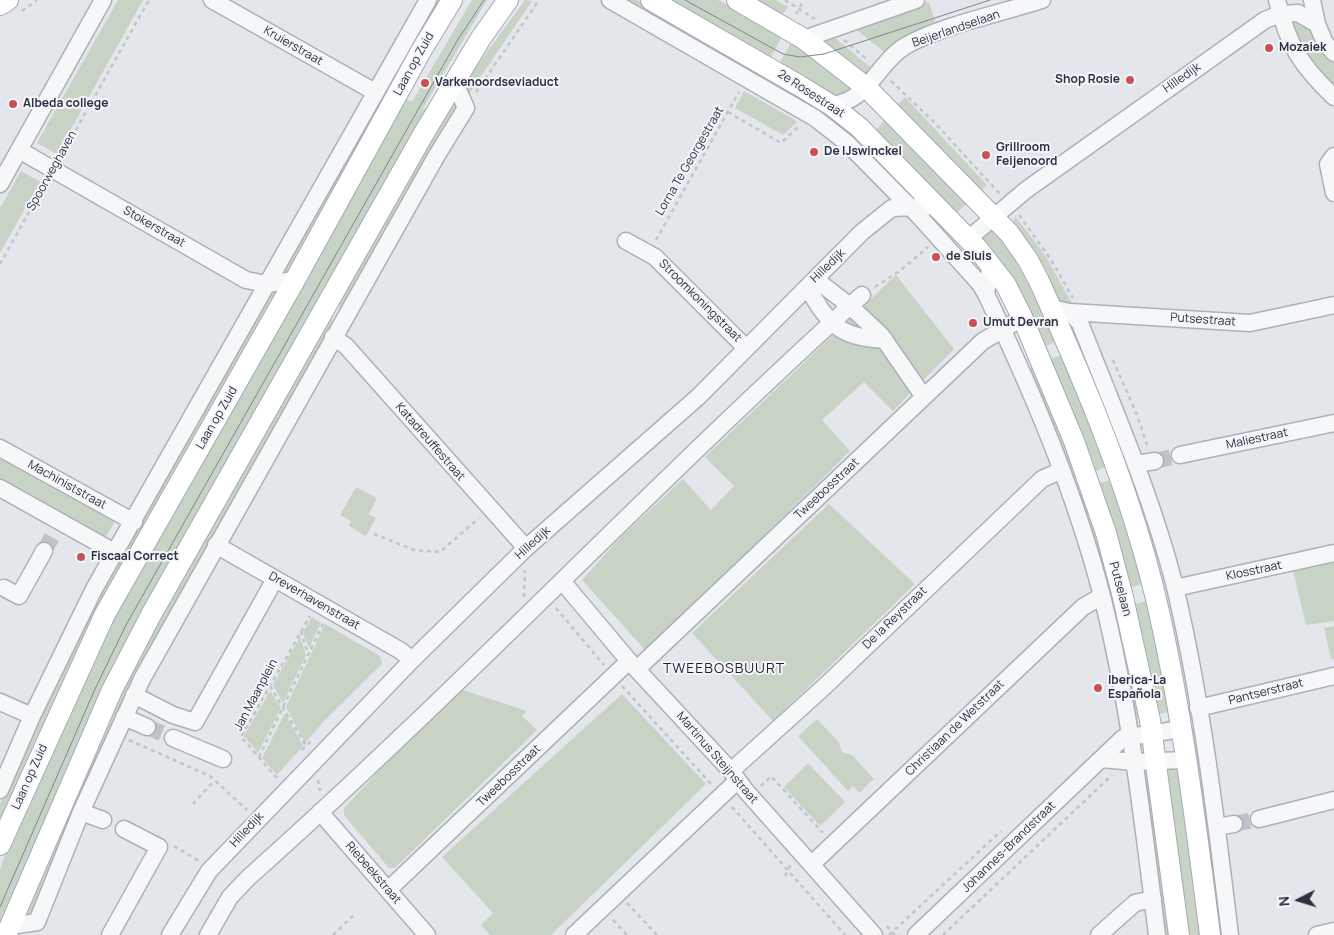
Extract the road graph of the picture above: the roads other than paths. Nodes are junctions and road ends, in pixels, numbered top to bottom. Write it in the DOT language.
graph roads {
  1 [pos="8,0"];
  2 [pos="103,0"];
  3 [pos="212,0"];
  4 [pos="428,0"];
  5 [pos="452,0"];
  6 [pos="508,0"];
  7 [pos="610,0"];
  8 [pos="651,0"];
  9 [pos="737,0"];
  10 [pos="916,0"];
  11 [pos="1042,0"];
  12 [pos="1312,0"];
  13 [pos="0,5"];
  14 [pos="1279,7"];
  15 [pos="1317,24"];
  16 [pos="804,39"];
  17 [pos="1334,53"];
  18 [pos="455,83"];
  19 [pos="866,88"];
  20 [pos="375,92"];
  21 [pos="1334,97"];
  22 [pos="831,105"];
  23 [pos="19,150"];
  24 [pos="1334,156"];
  25 [pos="0,184"];
  26 [pos="1334,193"];
  27 [pos="936,206"];
  28 [pos="909,207"];
  29 [pos="994,216"];
  30 [pos="939,238"];
  31 [pos="968,239"];
  32 [pos="626,241"];
  33 [pos="991,263"];
  34 [pos="295,280"];
  35 [pos="811,283"];
  36 [pos="266,284"];
  37 [pos="986,294"];
  38 [pos="330,298"];
  39 [pos="856,300"];
  40 [pos="1334,305"];
  41 [pos="1068,311"];
  42 [pos="1023,319"];
  43 [pos="831,323"];
  44 [pos="1003,329"];
  45 [pos="337,331"];
  46 [pos="885,340"];
  47 [pos="746,348"];
  48 [pos="924,396"];
  49 [pos="1334,423"];
  50 [pos="0,448"];
  51 [pos="1180,455"];
  52 [pos="1155,460"];
  53 [pos="1136,464"];
  54 [pos="1062,470"];
  55 [pos="0,488"];
  56 [pos="134,522"];
  57 [pos="216,544"];
  58 [pos="526,548"];
  59 [pos="44,551"];
  60 [pos="116,553"];
  61 [pos="1334,553"];
  62 [pos="275,579"];
  63 [pos="562,581"];
  64 [pos="4,588"];
  65 [pos="1178,588"];
  66 [pos="1102,596"];
  67 [pos="412,660"];
  68 [pos="633,665"];
  69 [pos="1334,676"];
  70 [pos="134,695"];
  71 [pos="0,702"];
  72 [pos="1198,708"];
  73 [pos="32,716"];
  74 [pos="124,717"];
  75 [pos="148,727"];
  76 [pos="1181,729"];
  77 [pos="1152,732"];
  78 [pos="1131,736"];
  79 [pos="173,738"];
  80 [pos="223,759"];
  81 [pos="1101,759"];
  82 [pos="1185,760"];
  83 [pos="1156,761"];
  84 [pos="1134,762"];
  85 [pos="734,776"];
  86 [pos="0,790"];
  87 [pos="1334,800"];
  88 [pos="81,812"];
  89 [pos="320,812"];
  90 [pos="1259,819"];
  91 [pos="103,820"];
  92 [pos="1234,824"];
  93 [pos="1217,827"];
  94 [pos="124,829"];
  95 [pos="0,845"];
  96 [pos="812,864"];
  97 [pos="388,890"];
  98 [pos="1152,899"];
  99 [pos="8,931"];
  100 [pos="1334,932"];
  101 [pos="110,935"];
  102 [pos="170,935"];
  103 [pos="208,935"];
  104 [pos="427,935"];
  105 [pos="574,935"];
  106 [pos="874,935"];
  107 [pos="916,935"];
  108 [pos="1099,935"];
  109 [pos="1157,935"];
  110 [pos="1179,935"];
  111 [pos="1210,935"];
  112 [pos="1230,935"];
  113 [pos="1317,935"];
  1 -- 13 [label="main road"];
  2 -- 23 [label="street"];
  3 -- 20 [label="street, Kruierstraat"];
  4 -- 20 [label="street, Laan op Zuid"];
  5 -- 34 [label="main road, Laan op Zuid"];
  6 -- 18 [label="main road"];
  7 -- 28 [label="street, 2e Rosestraat"];
  8 -- 22 [label="main road, 2e Rosestraat"];
  9 -- 16 [label="main road"];
  10 -- 16 [label="street"];
  11 -- 19 [label="street, Beijerlandselaan"];
  12 -- 15 [label="street"];
  14 -- 15 [label="street"];
  14 -- 21 [label="street"];
  14 -- 29 [label="street, Hilledijk"];
  15 -- 17 [label="street"];
  16 -- 19 [label="main road"];
  18 -- 38 [label="main road"];
  18 -- 45 [label="street"];
  19 -- 22 [label="street, Beijerlandselaan"];
  19 -- 29 [label="main road"];
  20 -- 36 [label="street, Laan op Zuid"];
  22 -- 27 [label="main road, 2e Rosestraat"];
  23 -- 25 [label="street"];
  23 -- 36 [label="street, Stokerstraat"];
  24 -- 26 [label="street"];
  27 -- 28 [label="street, Hilledijk"];
  27 -- 31 [label="main road, 2e Rosestraat"];
  28 -- 30 [label="street, 2e Rosestraat"];
  28 -- 35 [label="street, Hilledijk"];
  29 -- 31 [label="street, Hilledijk"];
  29 -- 41 [label="main road"];
  30 -- 37 [label="street, Putselaan"];
  31 -- 33 [label="main road, Putselaan"];
  32 -- 47 [label="street, Stroomkoningstraat"];
  33 -- 37 [label="street"];
  33 -- 42 [label="main road, Putselaan"];
  34 -- 36 [label="street, Stokerstraat"];
  34 -- 95 [label="main road, Laan op Zuid"];
  35 -- 39 [label="street"];
  35 -- 43 [label="street"];
  35 -- 47 [label="street, Hilledijk"];
  36 -- 56 [label="street, Laan op Zuid"];
  37 -- 44 [label="street, Putselaan"];
  38 -- 45 [label="street"];
  38 -- 99 [label="main road"];
  39 -- 43 [label="street"];
  39 -- 46 [label="street"];
  40 -- 41 [label="street, Putsestraat"];
  41 -- 53 [label="street"];
  41 -- 76 [label="main road"];
  42 -- 44 [label="street, Tweebosstraat"];
  42 -- 77 [label="main road, Putselaan"];
  43 -- 46 [label="street"];
  43 -- 63 [label="street"];
  44 -- 48 [label="street, Tweebosstraat"];
  44 -- 54 [label="street, Putselaan"];
  45 -- 57 [label="street"];
  45 -- 58 [label="street, Katadreuffestraat"];
  46 -- 48 [label="street"];
  47 -- 58 [label="street, Hilledijk"];
  48 -- 68 [label="street, Tweebosstraat"];
  49 -- 51 [label="street, Maliestraat"];
  50 -- 56 [label="street, Machiniststraat"];
  52 -- 53 [label="street"];
  53 -- 65 [label="street"];
  54 -- 66 [label="street, Putselaan"];
  54 -- 85 [label="street, De la Reystraat"];
  55 -- 60 [label="street"];
  56 -- 60 [label="street, Laan op Zuid"];
  57 -- 62 [label="street, Dreverhavenstraat"];
  57 -- 70 [label="street"];
  58 -- 67 [label="street, Hilledijk"];
  59 -- 64 [label="street"];
  60 -- 73 [label="street, Laan op Zuid"];
  61 -- 65 [label="street, Klosstraat"];
  62 -- 67 [label="street, Dreverhavenstraat"];
  62 -- 70 [label="street"];
  63 -- 68 [label="street, Martinus Steijnstraat"];
  63 -- 89 [label="street"];
  65 -- 72 [label="street"];
  66 -- 78 [label="street, Putselaan"];
  66 -- 96 [label="street, Christiaan de Wetstraat"];
  67 -- 102 [label="street, Hilledijk"];
  68 -- 85 [label="street, Martinus Steijnstraat"];
  68 -- 97 [label="street, Tweebosstraat"];
  69 -- 72 [label="street, Pantserstraat"];
  70 -- 74 [label="street"];
  71 -- 73 [label="street"];
  72 -- 93 [label="street"];
  73 -- 86 [label="street, Laan op Zuid"];
  74 -- 75 [label="street"];
  74 -- 88 [label="street"];
  76 -- 77 [label="street, Johannes-Brandstraat"];
  76 -- 82 [label="main road"];
  77 -- 78 [label="street, Johannes-Brandstraat"];
  77 -- 83 [label="main road, Putselaan"];
  78 -- 81 [label="street, Johannes-Brandstraat"];
  78 -- 84 [label="street, Putselaan"];
  79 -- 80 [label="street"];
  81 -- 84 [label="street"];
  81 -- 107 [label="street, Johannes-Brandstraat"];
  82 -- 83 [label="street"];
  82 -- 111 [label="main road"];
  83 -- 84 [label="street"];
  83 -- 110 [label="main road, Putselaan"];
  84 -- 98 [label="street, Putselaan"];
  85 -- 96 [label="street, Martinus Steijnstraat"];
  85 -- 105 [label="street, De la Reystraat"];
  87 -- 90 [label="street"];
  88 -- 91 [label="street"];
  88 -- 99 [label="street"];
  89 -- 97 [label="street, Riebeekstraat"];
  89 -- 103 [label="street"];
  92 -- 93 [label="street"];
  93 -- 112 [label="street"];
  94 -- 101 [label="street"];
  96 -- 106 [label="street, Martinus Steijnstraat"];
  97 -- 104 [label="street, Riebeekstraat"];
  98 -- 108 [label="street"];
  98 -- 109 [label="street, Putselaan"];
  100 -- 113 [label="street"];
}
